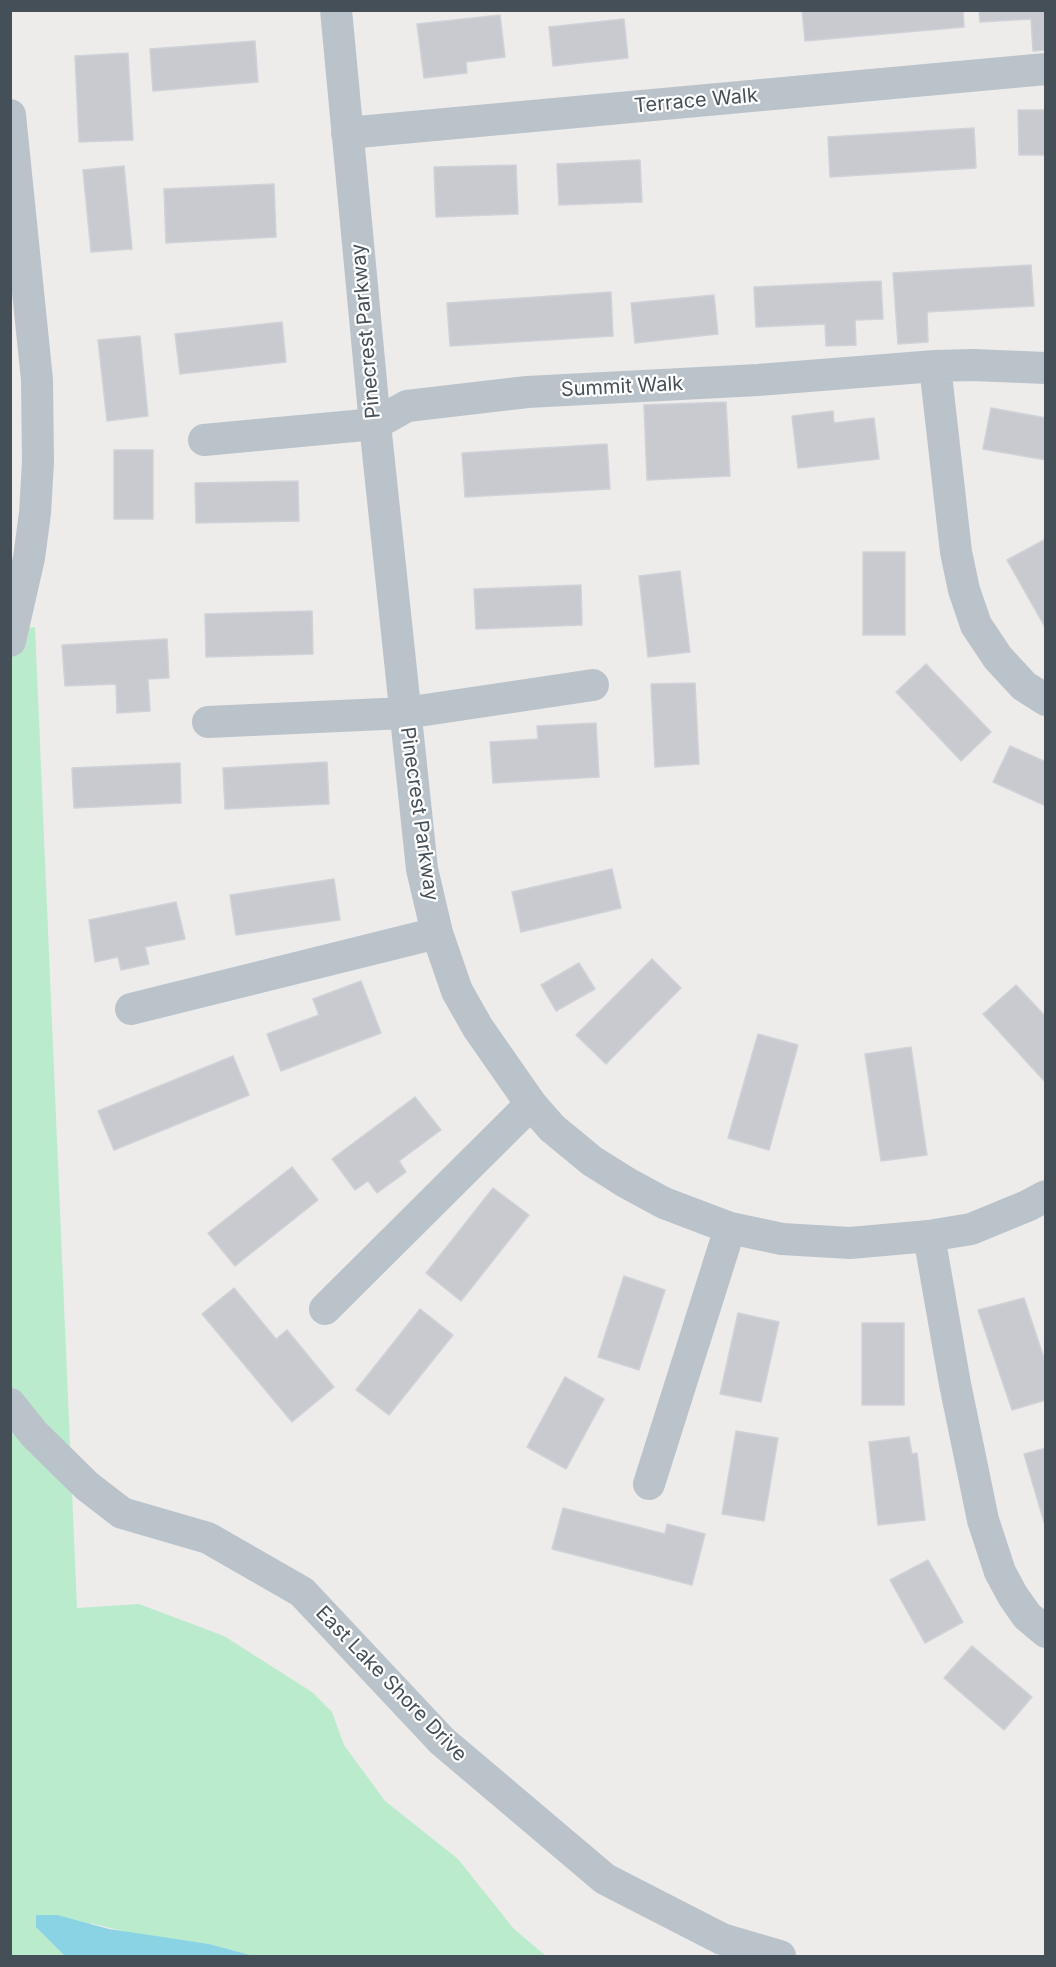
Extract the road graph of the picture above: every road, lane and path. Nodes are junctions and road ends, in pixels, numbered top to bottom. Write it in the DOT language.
graph roads {
  1 [pos="336,10"];
  2 [pos="1046,69"];
  3 [pos="10,115"];
  4 [pos="347,133"];
  5 [pos="935,366"];
  6 [pos="1046,368"];
  7 [pos="24,380"];
  8 [pos="375,424"];
  9 [pos="204,440"];
  10 [pos="10,641"];
  11 [pos="593,685"];
  12 [pos="1046,700"];
  13 [pos="405,712"];
  14 [pos="208,722"];
  15 [pos="437,933"];
  16 [pos="131,1009"];
  17 [pos="531,1104"];
  18 [pos="1046,1196"];
  19 [pos="730,1228"];
  20 [pos="929,1236"];
  21 [pos="325,1309"];
  22 [pos="10,1404"];
  23 [pos="649,1484"];
  24 [pos="1046,1632"];
  25 [pos="780,1956"];
  1 -- 4 [label="street, Pinecrest Parkway"];
  2 -- 4 [label="street, Terrace Walk"];
  3 -- 7 [label="street"];
  4 -- 8 [label="street, Pinecrest Parkway"];
  5 -- 6 [label="street, Summit Walk"];
  5 -- 8 [label="street, Summit Walk"];
  5 -- 12 [label="street"];
  7 -- 10 [label="street"];
  8 -- 9 [label="street, Summit Walk"];
  8 -- 13 [label="street, Pinecrest Parkway"];
  11 -- 13 [label="street"];
  13 -- 14 [label="street"];
  13 -- 15 [label="street, Pinecrest Parkway"];
  15 -- 16 [label="street"];
  15 -- 17 [label="street, Pinecrest Parkway"];
  17 -- 19 [label="street, Pinecrest Parkway"];
  17 -- 21 [label="street"];
  18 -- 20 [label="street, Pinecrest Parkway"];
  19 -- 20 [label="street, Pinecrest Parkway"];
  19 -- 23 [label="street"];
  20 -- 24 [label="street"];
  22 -- 25 [label="street, East Lake Shore Drive"];
}
